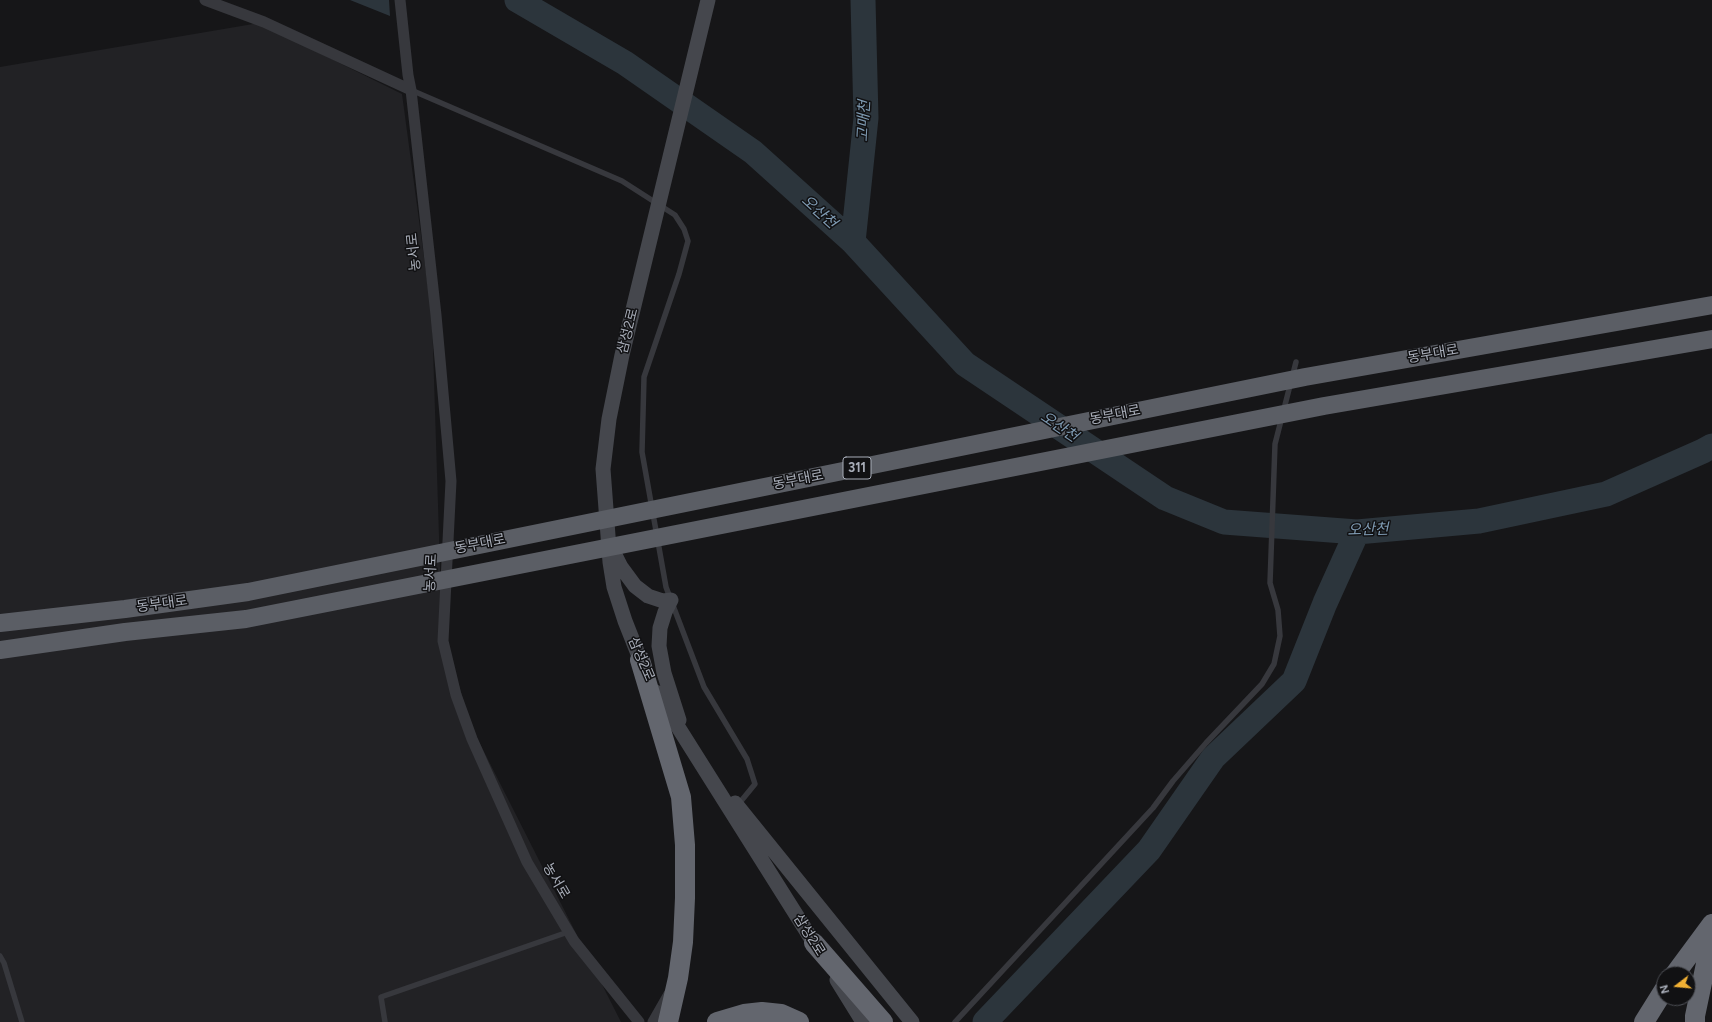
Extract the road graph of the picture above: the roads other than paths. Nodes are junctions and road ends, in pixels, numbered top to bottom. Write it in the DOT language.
graph roads {
  1 [pos="205,0"];
  2 [pos="400,0"];
  3 [pos="708,0"];
  4 [pos="411,90"];
  5 [pos="1712,305"];
  6 [pos="1712,340"];
  7 [pos="1296,362"];
  8 [pos="608,541"];
  9 [pos="671,600"];
  10 [pos="0,623"];
  11 [pos="0,650"];
  12 [pos="640,660"];
  13 [pos="688,745"];
  14 [pos="737,806"];
  15 [pos="1712,924"];
  16 [pos="568,932"];
  17 [pos="814,943"];
  18 [pos="1712,949"];
  19 [pos="0,956"];
  20 [pos="1680,966"];
  21 [pos="1656,1003"];
  22 [pos="662,1018"];
  23 [pos="1695,1019"];
  24 [pos="22,1022"];
  25 [pos="385,1022"];
  26 [pos="639,1022"];
  27 [pos="717,1022"];
  28 [pos="799,1022"];
  29 [pos="864,1022"];
  30 [pos="883,1022"];
  31 [pos="912,1022"];
  32 [pos="955,1022"];
  33 [pos="1644,1022"];
  1 -- 4 [label="street"];
  2 -- 4 [label="street, 농서로"];
  3 -- 8 [label="main road, 삼성2로"];
  4 -- 9 [label="lane"];
  4 -- 16 [label="street, 농서로"];
  5 -- 10 [label="highway, 동부대로 / 311"];
  6 -- 11 [label="highway, 동부대로 / 311"];
  7 -- 32 [label="lane"];
  8 -- 9 [label="main road"];
  8 -- 12 [label="main road, 삼성2로"];
  9 -- 13 [label="main road"];
  9 -- 14 [label="lane"];
  12 -- 13 [label="main road, 삼성2로"];
  12 -- 22 [label="highway"];
  13 -- 14 [label="main road"];
  13 -- 17 [label="main road, 삼성2로"];
  14 -- 31 [label="main road"];
  15 -- 20 [label="highway"];
  16 -- 25 [label="lane"];
  16 -- 26 [label="street, 농서로"];
  17 -- 29 [label="main road, 삼성2로"];
  17 -- 30 [label="highway"];
  18 -- 23 [label="highway"];
  19 -- 24 [label="lane"];
  21 -- 33 [label="highway"];
  27 -- 28 [label="highway"];
}
